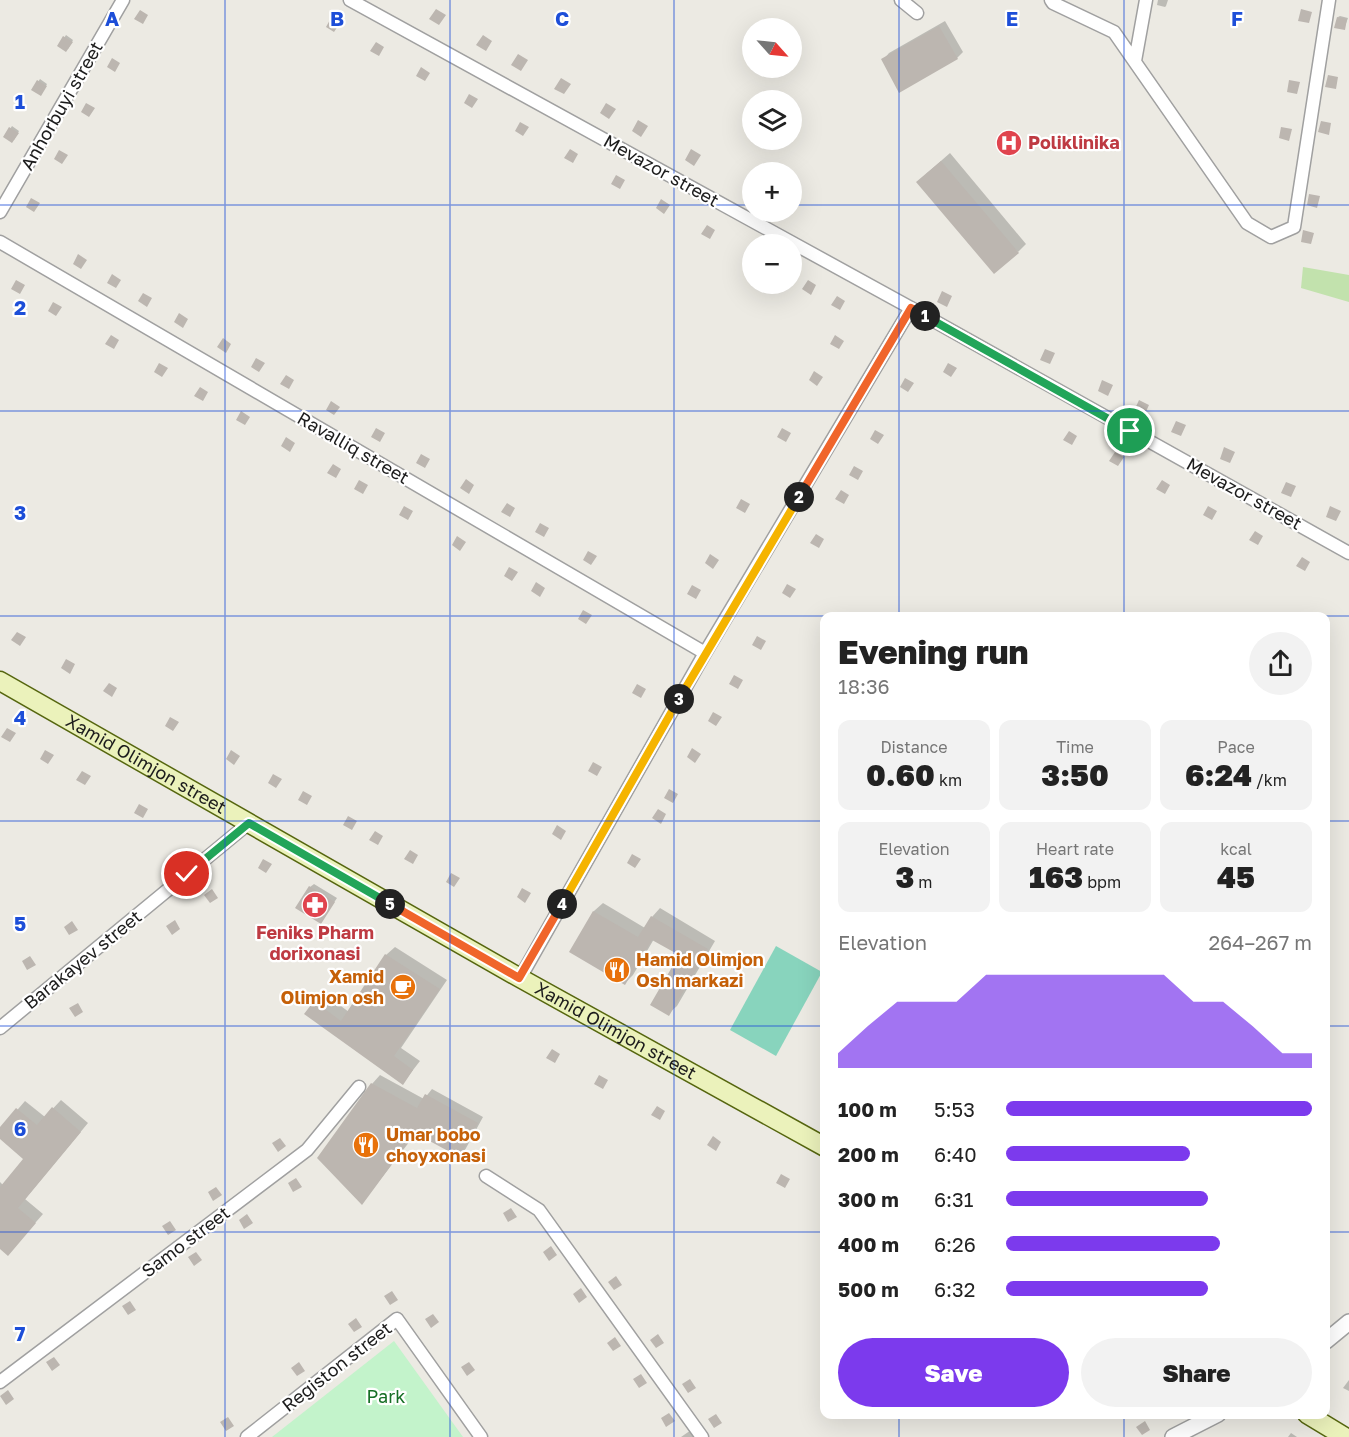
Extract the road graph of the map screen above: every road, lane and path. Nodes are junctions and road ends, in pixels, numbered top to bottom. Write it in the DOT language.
graph roads {
  1 [pos="123,0"];
  2 [pos="350,0"];
  3 [pos="901,0"];
  4 [pos="1051,0"];
  5 [pos="1146,0"];
  6 [pos="1329,0"];
  7 [pos="917,13"];
  8 [pos="1135,61"];
  9 [pos="0,212"];
  10 [pos="0,243"];
  11 [pos="911,308"];
  12 [pos="1349,553"];
  13 [pos="705,653"];
  14 [pos="0,681"];
  15 [pos="249,823"];
  16 [pos="519,978"];
  17 [pos="0,1028"];
  18 [pos="359,1087"];
  19 [pos="820,1144"];
  20 [pos="486,1176"];
  21 [pos="1349,1322"];
  22 [pos="1330,1338"];
  23 [pos="0,1382"];
  24 [pos="1208,1419"];
  25 [pos="1315,1419"];
  26 [pos="248,1437"];
  27 [pos="481,1437"];
  28 [pos="702,1437"];
  29 [pos="1173,1437"];
  30 [pos="1345,1437"];
  1 -- 9 [label="street, Anhorbuyi street"];
  2 -- 11 [label="street, Mevazor street"];
  3 -- 7 [label="street"];
  4 -- 8 [label="street"];
  5 -- 8 [label="street"];
  6 -- 8 [label="street"];
  10 -- 13 [label="street, Ravalliq street"];
  11 -- 12 [label="street, Mevazor street"];
  11 -- 13 [label="street"];
  13 -- 16 [label="street"];
  14 -- 15 [label="main road, Xamid Olimjon street"];
  15 -- 16 [label="main road, Xamid Olimjon street"];
  15 -- 17 [label="street, Barakayev street"];
  16 -- 19 [label="main road, Xamid Olimjon street"];
  18 -- 23 [label="street, Samo street"];
  20 -- 28 [label="street"];
  21 -- 22 [label="street"];
  24 -- 29 [label="street"];
  25 -- 30 [label="main road"];
  26 -- 27 [label="street, Registon street"];
}
